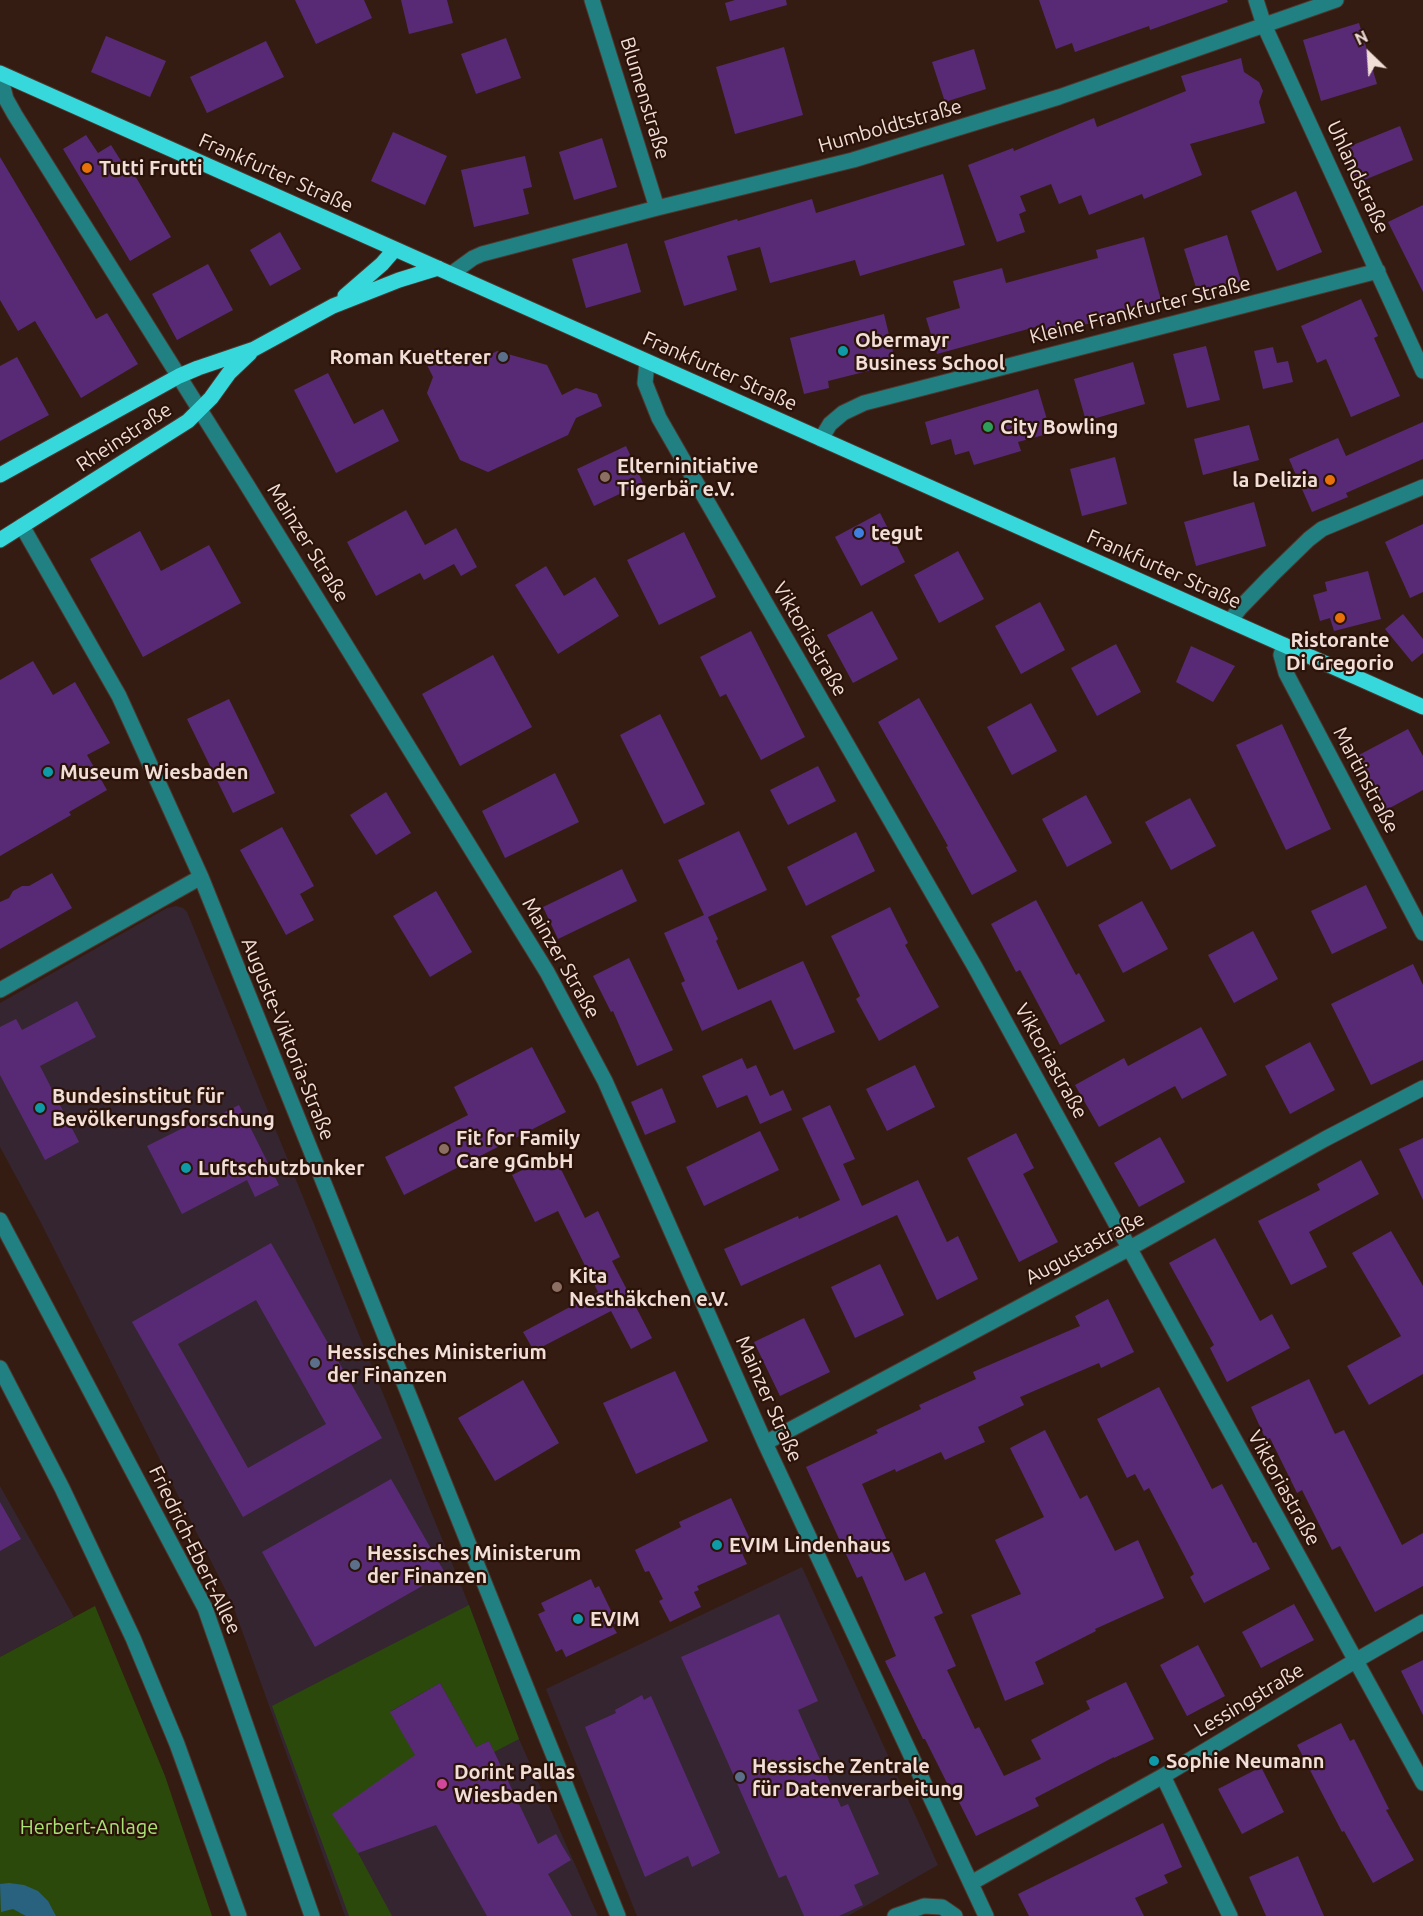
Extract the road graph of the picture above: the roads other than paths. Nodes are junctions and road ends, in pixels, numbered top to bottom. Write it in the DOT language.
graph roads {
  1 [pos="592,0"];
  2 [pos="1256,0"];
  3 [pos="1336,0"];
  4 [pos="1264,25"];
  5 [pos="0,74"];
  6 [pos="657,208"];
  7 [pos="395,249"];
  8 [pos="445,271"];
  9 [pos="1378,271"];
  10 [pos="333,306"];
  11 [pos="254,349"];
  12 [pos="648,362"];
  13 [pos="1423,371"];
  14 [pos="179,376"];
  15 [pos="200,410"];
  16 [pos="821,439"];
  17 [pos="0,475"];
  18 [pos="1423,487"];
  19 [pos="22,526"];
  20 [pos="0,540"];
  21 [pos="1230,621"];
  22 [pos="1284,645"];
  23 [pos="1423,707"];
  24 [pos="201,877"];
  25 [pos="1423,933"];
  26 [pos="0,990"];
  27 [pos="1423,1088"];
  28 [pos="0,1220"];
  29 [pos="1130,1248"];
  30 [pos="0,1368"];
  31 [pos="765,1443"];
  32 [pos="1423,1622"];
  33 [pos="1355,1661"];
  34 [pos="1163,1776"];
  35 [pos="1423,1784"];
  36 [pos="971,1882"];
  37 [pos="239,1916"];
  38 [pos="312,1916"];
  39 [pos="618,1916"];
  40 [pos="895,1916"];
  41 [pos="955,1916"];
  42 [pos="986,1916"];
  43 [pos="1230,1916"];
  1 -- 6 [label="street, Blumenstraße"];
  2 -- 4 [label="street, Uhlandstraße"];
  3 -- 4 [label="street, Humboldtstraße"];
  4 -- 6 [label="street, Humboldtstraße"];
  4 -- 9 [label="street, Uhlandstraße"];
  5 -- 7 [label="main road, Frankfurter Straße"];
  5 -- 14 [label="street, Mainzer Straße"];
  6 -- 8 [label="street, Humboldtstraße"];
  7 -- 8 [label="main road, Frankfurter Straße"];
  7 -- 10 [label="main road"];
  8 -- 10 [label="main road"];
  8 -- 12 [label="main road, Frankfurter Straße"];
  9 -- 13 [label="street, Uhlandstraße"];
  9 -- 16 [label="street, Kleine Frankfurter Straße"];
  10 -- 11 [label="main road, Rheinstraße"];
  11 -- 14 [label="main road, Rheinstraße"];
  11 -- 15 [label="main road, Rheinstraße"];
  12 -- 16 [label="main road, Frankfurter Straße"];
  12 -- 29 [label="street, Viktoriastraße"];
  14 -- 15 [label="street, Mainzer Straße"];
  14 -- 17 [label="main road, Rheinstraße"];
  15 -- 19 [label="main road, Rheinstraße"];
  15 -- 31 [label="street, Mainzer Straße"];
  16 -- 21 [label="main road, Frankfurter Straße"];
  18 -- 21 [label="street"];
  19 -- 20 [label="main road, Rheinstraße"];
  19 -- 24 [label="street, Auguste-Viktoria-Straße"];
  21 -- 22 [label="main road, Frankfurter Straße"];
  22 -- 23 [label="main road, Frankfurter Straße"];
  22 -- 25 [label="street, Martinstraße"];
  24 -- 26 [label="street"];
  24 -- 39 [label="street, Auguste-Viktoria-Straße"];
  27 -- 29 [label="street, Augustastraße"];
  28 -- 38 [label="street, Friedrich-Ebert-Allee"];
  29 -- 31 [label="street, Augustastraße"];
  29 -- 33 [label="street, Viktoriastraße"];
  30 -- 37 [label="street"];
  31 -- 36 [label="street, Mainzer Straße"];
  32 -- 33 [label="street, Lessingstraße"];
  33 -- 34 [label="street, Lessingstraße"];
  33 -- 35 [label="street, Viktoriastraße"];
  34 -- 36 [label="street, Lessingstraße"];
  34 -- 43 [label="street"];
  36 -- 42 [label="street, Mainzer Straße"];
  40 -- 41 [label="street"];
}
